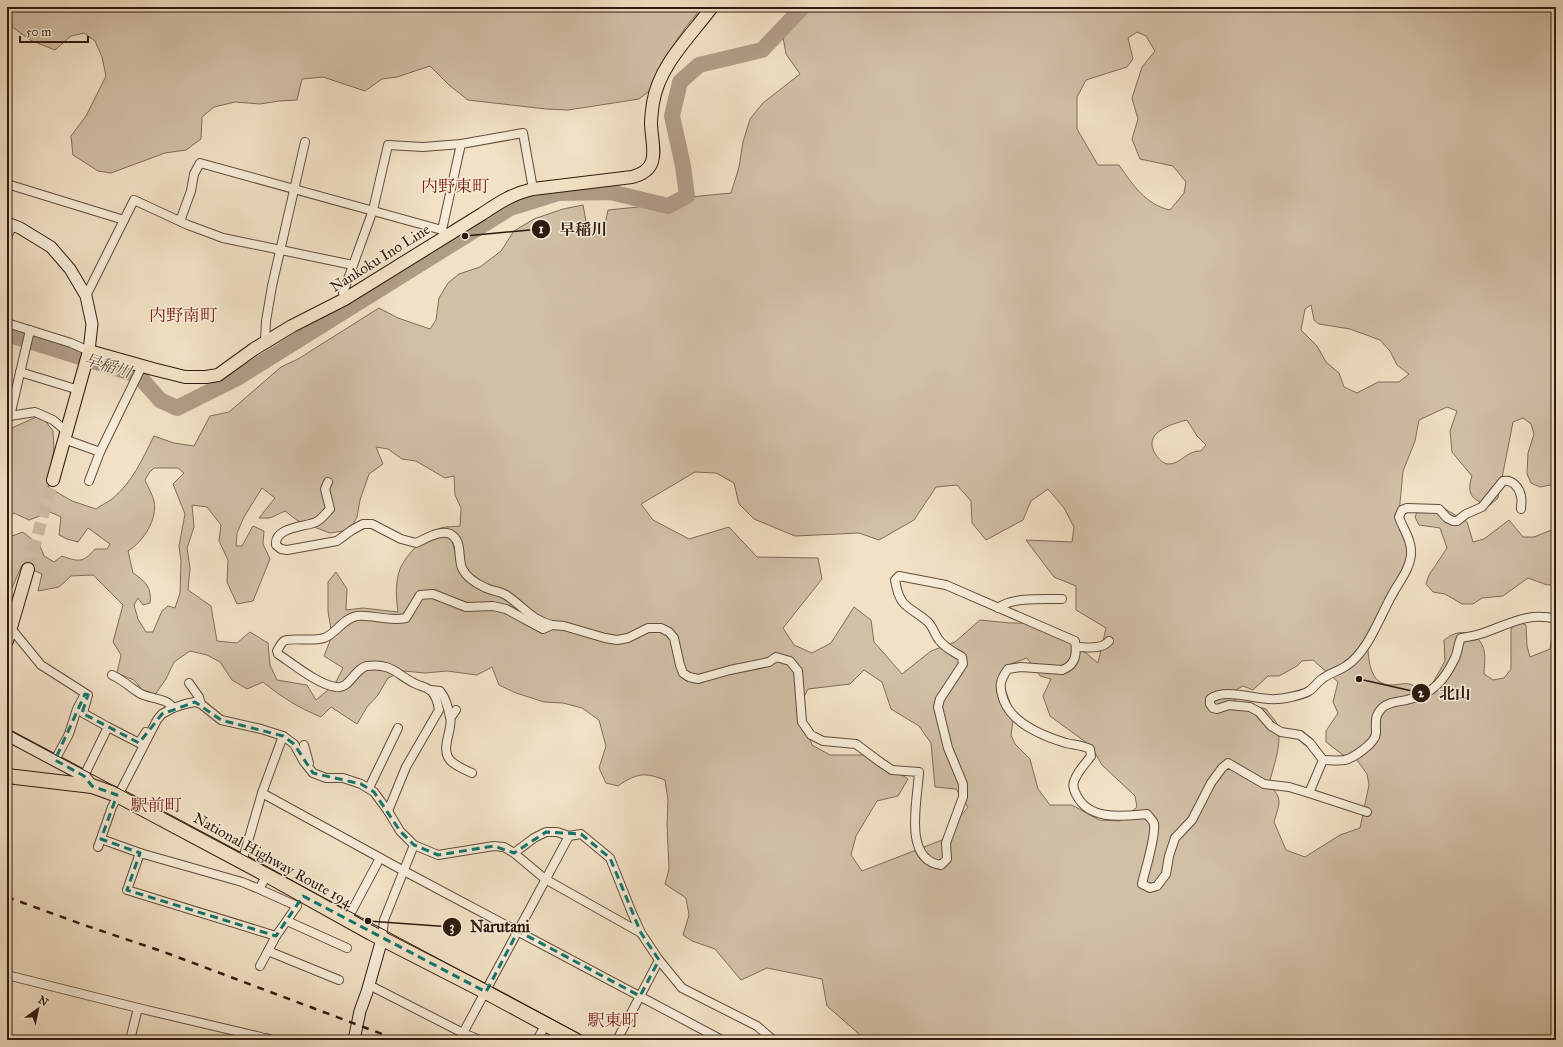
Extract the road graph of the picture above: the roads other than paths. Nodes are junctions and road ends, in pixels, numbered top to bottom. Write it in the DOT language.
graph roads {
  1 [pos="712,7"];
  2 [pos="305,142"];
  3 [pos="461,144"];
  4 [pos="7,184"];
  5 [pos="294,189"];
  6 [pos="533,189"];
  7 [pos="373,210"];
  8 [pos="124,220"];
  9 [pos="180,221"];
  10 [pos="10,224"];
  11 [pos="444,233"];
  12 [pos="7,237"];
  13 [pos="281,250"];
  14 [pos="353,265"];
  15 [pos="86,296"];
  16 [pos="345,299"];
  17 [pos="7,323"];
  18 [pos="30,330"];
  19 [pos="265,342"];
  20 [pos="88,355"];
  21 [pos="142,366"];
  22 [pos="20,372"];
  23 [pos="79,390"];
  24 [pos="65,435"];
  25 [pos="100,452"];
  26 [pos="53,480"];
  27 [pos="89,481"];
  28 [pos="328,482"];
  29 [pos="1520,509"];
  30 [pos="28,569"];
  31 [pos="1062,599"];
  32 [pos="998,608"];
  33 [pos="1556,619"];
  34 [pos="552,624"];
  35 [pos="9,625"];
  36 [pos="7,641"];
  37 [pos="1109,642"];
  38 [pos="1076,647"];
  39 [pos="112,675"];
  40 [pos="189,683"];
  41 [pos="431,690"];
  42 [pos="85,694"];
  43 [pos="201,704"];
  44 [pos="172,708"];
  45 [pos="456,710"];
  46 [pos="451,717"];
  47 [pos="158,720"];
  48 [pos="108,727"];
  49 [pos="398,728"];
  50 [pos="7,735"];
  51 [pos="283,736"];
  52 [pos="304,745"];
  53 [pos="55,760"];
  54 [pos="1323,760"];
  55 [pos="313,773"];
  56 [pos="472,773"];
  57 [pos="7,776"];
  58 [pos="88,781"];
  59 [pos="368,788"];
  60 [pos="262,793"];
  61 [pos="1309,793"];
  62 [pos="117,795"];
  63 [pos="388,811"];
  64 [pos="1367,812"];
  65 [pos="569,836"];
  66 [pos="414,845"];
  67 [pos="140,853"];
  68 [pos="514,853"];
  69 [pos="380,858"];
  70 [pos="242,862"];
  71 [pos="404,871"];
  72 [pos="267,875"];
  73 [pos="545,879"];
  74 [pos="259,890"];
  75 [pos="347,920"];
  76 [pos="286,921"];
  77 [pos="518,931"];
  78 [pos="641,933"];
  79 [pos="276,936"];
  80 [pos="382,939"];
  81 [pos="347,948"];
  82 [pos="268,951"];
  83 [pos="659,960"];
  84 [pos="260,966"];
  85 [pos="7,975"];
  86 [pos="339,980"];
  87 [pos="368,988"];
  88 [pos="486,992"];
  89 [pos="640,996"];
  90 [pos="138,1008"];
  91 [pos="546,1024"];
  92 [pos="463,1033"];
  93 [pos="266,1038"];
  94 [pos="130,1040"];
  95 [pos="354,1040"];
  96 [pos="360,1040"];
  97 [pos="480,1040"];
  98 [pos="537,1040"];
  99 [pos="575,1040"];
  100 [pos="617,1040"];
  101 [pos="722,1040"];
  102 [pos="773,1040"];
  1 -- 6 [label="main road, Nankoku Ino Line"];
  2 -- 5 [label="street"];
  3 -- 6 [label="street"];
  3 -- 7 [label="street"];
  3 -- 11 [label="street"];
  4 -- 8 [label="street"];
  5 -- 7 [label="street"];
  5 -- 9 [label="street"];
  5 -- 13 [label="street"];
  6 -- 11 [label="main road, Nankoku Ino Line"];
  7 -- 11 [label="street"];
  7 -- 14 [label="street"];
  8 -- 9 [label="street"];
  8 -- 15 [label="street"];
  9 -- 13 [label="street"];
  10 -- 12 [label="street"];
  10 -- 15 [label="street"];
  11 -- 16 [label="main road, Nankoku Ino Line"];
  13 -- 14 [label="street"];
  13 -- 19 [label="street"];
  14 -- 16 [label="street"];
  15 -- 20 [label="street"];
  16 -- 19 [label="main road, Nankoku Ino Line"];
  17 -- 18 [label="street"];
  18 -- 20 [label="street"];
  18 -- 22 [label="street"];
  19 -- 21 [label="main road, Nankoku Ino Line"];
  20 -- 21 [label="main road, Nankoku Ino Line"];
  20 -- 23 [label="main road"];
  21 -- 25 [label="street"];
  22 -- 23 [label="street"];
  22 -- 24 [label="street"];
  23 -- 24 [label="main road"];
  24 -- 25 [label="street"];
  24 -- 26 [label="main road"];
  25 -- 27 [label="street"];
  28 -- 34 [label="street"];
  29 -- 54 [label="street"];
  30 -- 35 [label="main road"];
  31 -- 32 [label="street"];
  32 -- 34 [label="street"];
  32 -- 38 [label="street"];
  33 -- 54 [label="street"];
  34 -- 41 [label="street"];
  35 -- 36 [label="main road"];
  35 -- 42 [label="street"];
  37 -- 38 [label="street"];
  38 -- 61 [label="street"];
  39 -- 44 [label="street"];
  40 -- 43 [label="street"];
  41 -- 46 [label="street"];
  41 -- 63 [label="street"];
  42 -- 48 [label="street"];
  42 -- 53 [label="street"];
  43 -- 44 [label="street"];
  43 -- 51 [label="street"];
  44 -- 47 [label="street"];
  45 -- 46 [label="street"];
  46 -- 56 [label="street"];
  47 -- 48 [label="street"];
  47 -- 62 [label="street"];
  48 -- 58 [label="street"];
  49 -- 59 [label="street"];
  50 -- 53 [label="street"];
  51 -- 55 [label="street"];
  51 -- 60 [label="street"];
  52 -- 55 [label="street"];
  53 -- 58 [label="street"];
  54 -- 61 [label="street"];
  55 -- 59 [label="street"];
  57 -- 58 [label="highway, National Highway Route 194"];
  58 -- 62 [label="highway, National Highway Route 194"];
  59 -- 63 [label="street"];
  60 -- 69 [label="street"];
  60 -- 70 [label="street"];
  61 -- 64 [label="street"];
  62 -- 67 [label="street"];
  62 -- 70 [label="highway, National Highway Route 194"];
  63 -- 66 [label="street"];
  65 -- 68 [label="street"];
  65 -- 73 [label="street"];
  65 -- 78 [label="street"];
  66 -- 68 [label="street"];
  66 -- 71 [label="street"];
  67 -- 74 [label="street"];
  67 -- 79 [label="street"];
  68 -- 73 [label="street"];
  69 -- 71 [label="street"];
  69 -- 75 [label="street"];
  70 -- 72 [label="highway, National Highway Route 194"];
  71 -- 77 [label="street"];
  71 -- 80 [label="street"];
  72 -- 74 [label="street"];
  72 -- 75 [label="highway, National Highway Route 194"];
  73 -- 77 [label="street"];
  73 -- 78 [label="street"];
  74 -- 76 [label="street"];
  75 -- 80 [label="highway, National Highway Route 194"];
  76 -- 79 [label="street"];
  76 -- 81 [label="street"];
  77 -- 88 [label="street"];
  77 -- 89 [label="street"];
  78 -- 83 [label="street"];
  79 -- 82 [label="street"];
  80 -- 87 [label="street"];
  80 -- 88 [label="highway, National Highway Route 194"];
  82 -- 84 [label="street"];
  82 -- 86 [label="street"];
  83 -- 89 [label="street"];
  83 -- 102 [label="street"];
  85 -- 90 [label="street"];
  87 -- 92 [label="street"];
  87 -- 95 [label="street"];
  87 -- 96 [label="street"];
  88 -- 91 [label="highway, National Highway Route 194"];
  88 -- 92 [label="street"];
  89 -- 100 [label="street"];
  89 -- 101 [label="street"];
  90 -- 93 [label="street"];
  90 -- 94 [label="street"];
  91 -- 98 [label="street"];
  91 -- 99 [label="highway, National Highway Route 194"];
  92 -- 97 [label="street"];
}
